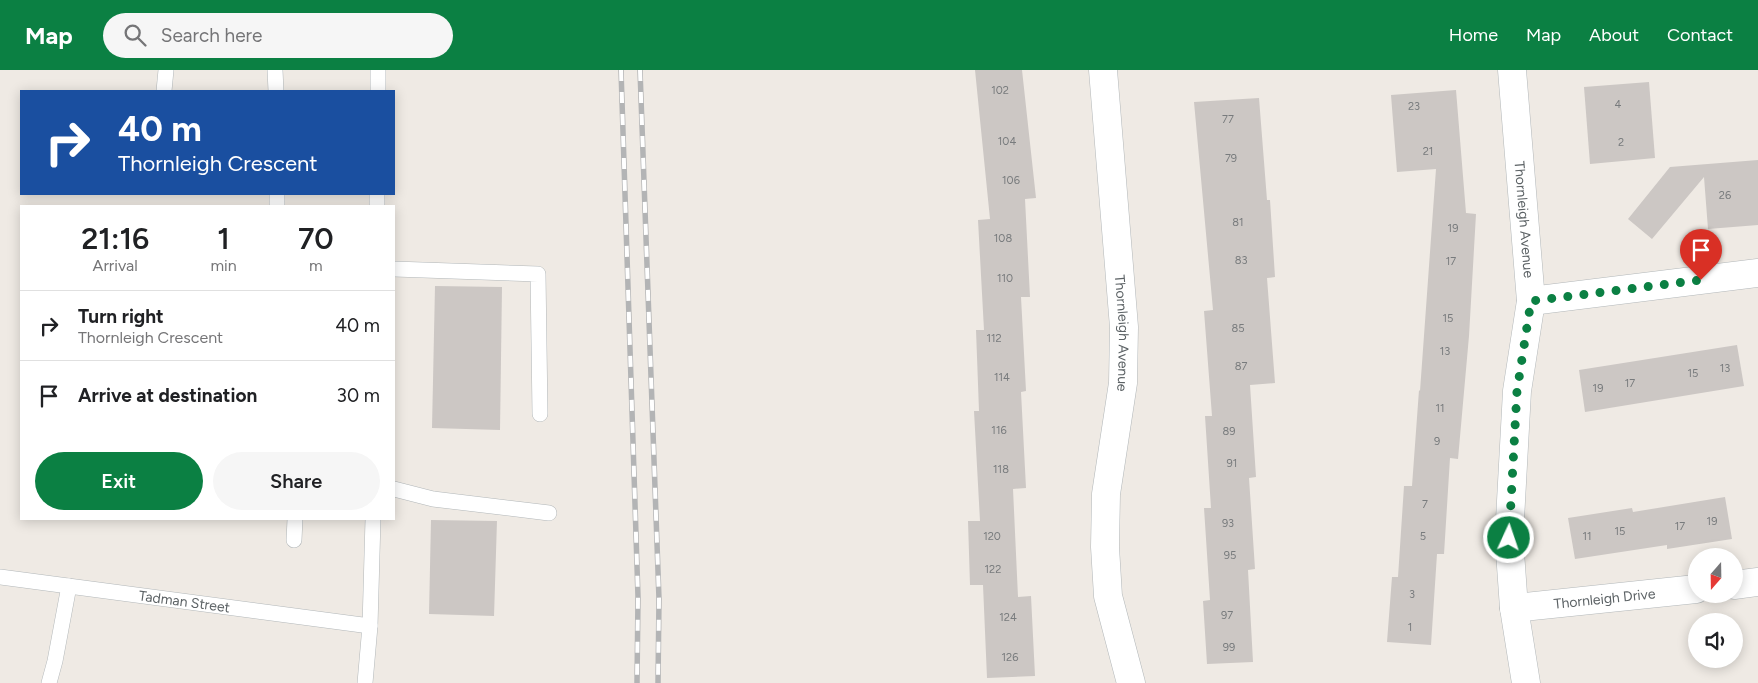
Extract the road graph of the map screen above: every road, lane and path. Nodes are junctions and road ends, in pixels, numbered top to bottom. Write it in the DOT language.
graph roads {
  1 [pos="166,70"];
  2 [pos="276,70"];
  3 [pos="378,70"];
  4 [pos="1103,70"];
  5 [pos="1512,70"];
  6 [pos="164,90"];
  7 [pos="276,90"];
  8 [pos="378,90"];
  9 [pos="395,269"];
  10 [pos="1758,273"];
  11 [pos="1531,301"];
  12 [pos="540,414"];
  13 [pos="395,489"];
  14 [pos="550,513"];
  15 [pos="295,520"];
  16 [pos="373,520"];
  17 [pos="294,540"];
  18 [pos="0,577"];
  19 [pos="1758,582"];
  20 [pos="1743,584"];
  21 [pos="69,586"];
  22 [pos="1688,590"];
  23 [pos="1514,608"];
  24 [pos="370,626"];
  25 [pos="49,683"];
  26 [pos="365,683"];
  27 [pos="1131,683"];
  28 [pos="1526,683"];
  1 -- 6 [label="lane"];
  2 -- 7 [label="lane"];
  3 -- 8 [label="lane"];
  4 -- 27 [label="street, Thornleigh Avenue"];
  5 -- 11 [label="street, Thornleigh Avenue"];
  9 -- 12 [label="lane"];
  10 -- 11 [label="street"];
  11 -- 23 [label="street, Thornleigh Avenue"];
  13 -- 14 [label="lane"];
  15 -- 17 [label="lane"];
  16 -- 24 [label="lane"];
  18 -- 21 [label="lane, Tadman Street"];
  19 -- 20 [label="street"];
  21 -- 24 [label="lane, Tadman Street"];
  21 -- 25 [label="lane"];
  22 -- 23 [label="street, Thornleigh Drive"];
  23 -- 28 [label="street, Thornleigh Avenue"];
  24 -- 26 [label="lane"];
}
